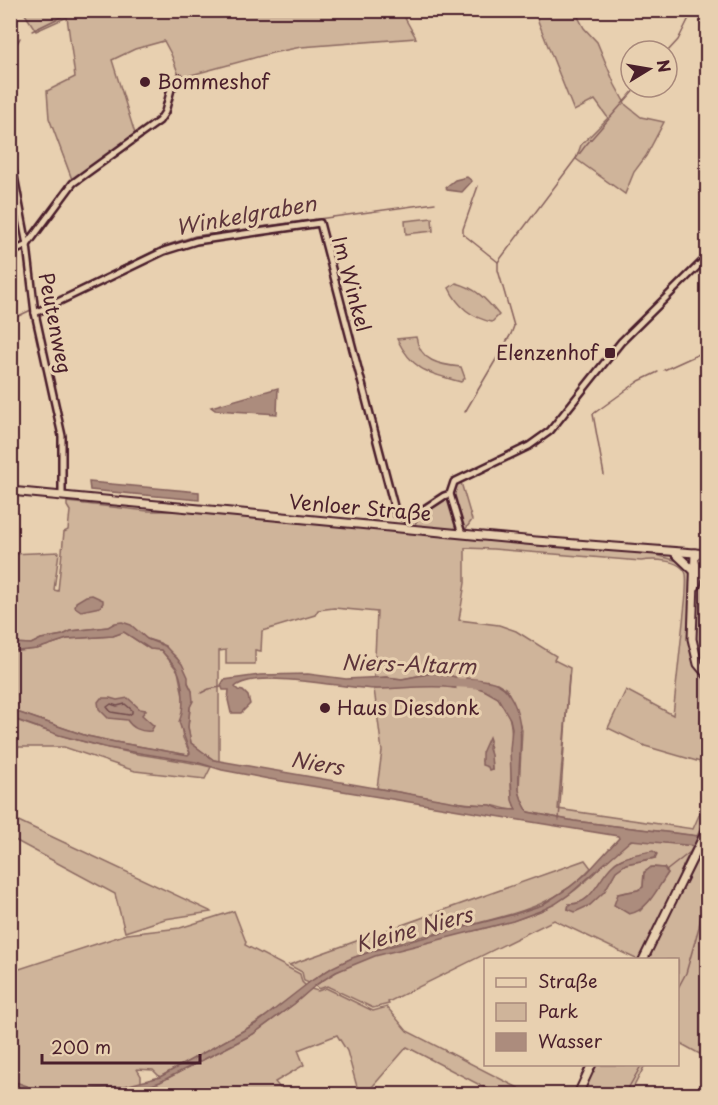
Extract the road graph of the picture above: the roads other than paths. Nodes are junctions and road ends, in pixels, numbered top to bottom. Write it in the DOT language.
graph roads {
  1 [pos="180,78"];
  2 [pos="10,155"];
  3 [pos="27,245"];
  4 [pos="10,253"];
  5 [pos="708,256"];
  6 [pos="35,313"];
  7 [pos="10,491"];
  8 [pos="450,495"];
  9 [pos="62,496"];
  10 [pos="462,534"];
  11 [pos="674,552"];
  12 [pos="695,553"];
  13 [pos="706,554"];
  14 [pos="693,570"];
  15 [pos="694,595"];
  16 [pos="708,676"];
  17 [pos="707,828"];
  18 [pos="644,958"];
  19 [pos="592,1066"];
  20 [pos="578,1095"];
  1 -- 3 [label="street"];
  2 -- 3 [label="street, Peutenweg"];
  3 -- 4 [label="street"];
  3 -- 6 [label="street, Peutenweg"];
  5 -- 8 [label="street"];
  6 -- 8 [label="street, Im Winkel"];
  6 -- 9 [label="street, Peutenweg"];
  7 -- 9 [label="main road, Venloer Straße"];
  8 -- 10 [label="street"];
  9 -- 10 [label="main road, Venloer Straße"];
  10 -- 11 [label="main road, Venloer Straße"];
  11 -- 12 [label="main road, Venloer Straße"];
  11 -- 14 [label="main road"];
  12 -- 13 [label="main road, Venloer Straße"];
  12 -- 14 [label="main road"];
  13 -- 15 [label="main road"];
  14 -- 15 [label="main road"];
  15 -- 16 [label="main road"];
  17 -- 18 [label="main road"];
  19 -- 20 [label="main road"];
}
